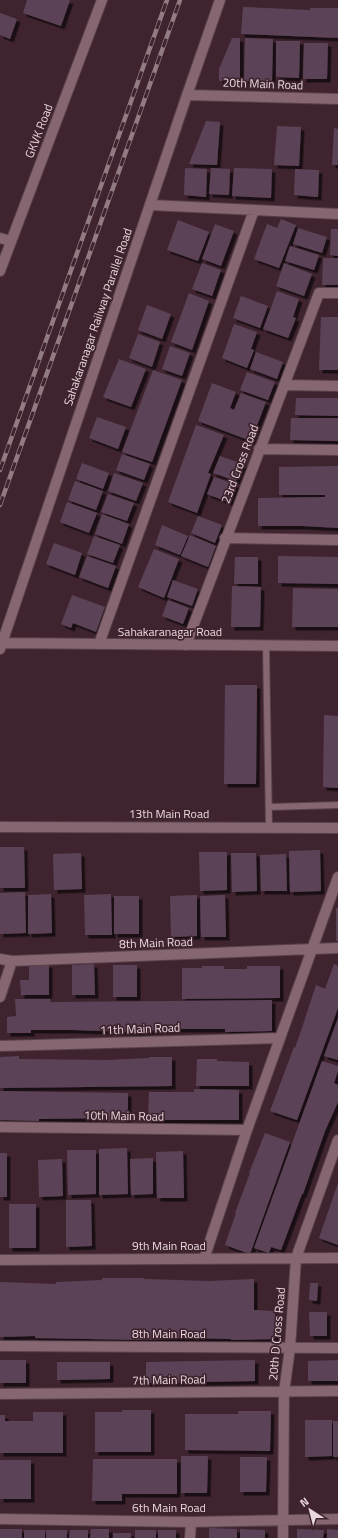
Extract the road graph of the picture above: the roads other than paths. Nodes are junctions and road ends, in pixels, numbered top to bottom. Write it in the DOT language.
graph roads {
  1 [pos="102,0"];
  2 [pos="220,0"];
  3 [pos="187,94"];
  4 [pos="338,99"];
  5 [pos="150,205"];
  6 [pos="254,210"];
  7 [pos="338,214"];
  8 [pos="0,238"];
  9 [pos="11,241"];
  10 [pos="0,271"];
  11 [pos="338,293"];
  12 [pos="284,385"];
  13 [pos="338,386"];
  14 [pos="259,449"];
  15 [pos="338,450"];
  16 [pos="225,538"];
  17 [pos="338,540"];
  18 [pos="99,644"];
  19 [pos="186,645"];
  20 [pos="266,645"];
  21 [pos="1,646"];
  22 [pos="338,646"];
  23 [pos="338,805"];
  24 [pos="269,807"];
  25 [pos="0,827"];
  26 [pos="269,827"];
  27 [pos="338,828"];
  28 [pos="338,877"];
  29 [pos="338,948"];
  30 [pos="312,949"];
  31 [pos="0,959"];
  32 [pos="12,961"];
  33 [pos="0,997"];
  34 [pos="280,1038"];
  35 [pos="0,1046"];
  36 [pos="0,1127"];
  37 [pos="247,1130"];
  38 [pos="338,1140"];
  39 [pos="296,1258"];
  40 [pos="338,1258"];
  41 [pos="204,1259"];
  42 [pos="0,1260"];
  43 [pos="0,1346"];
  44 [pos="290,1348"];
  45 [pos="338,1348"];
  46 [pos="338,1391"];
  47 [pos="284,1392"];
  48 [pos="0,1394"];
  49 [pos="338,1519"];
  50 [pos="0,1520"];
  51 [pos="284,1521"];
  52 [pos="191,1522"];
  53 [pos="190,1538"];
  54 [pos="283,1538"];
  1 -- 9 [label="street, GKVK Road"];
  2 -- 3 [label="street, Sahakaranagar Railway Parallel Road"];
  3 -- 4 [label="street, 20th Main Road"];
  3 -- 5 [label="street, Sahakaranagar Railway Parallel Road"];
  5 -- 6 [label="street"];
  5 -- 21 [label="street, Sahakaranagar Railway Parallel Road"];
  6 -- 7 [label="street"];
  6 -- 18 [label="street"];
  8 -- 9 [label="street"];
  9 -- 10 [label="street, GKVK Road"];
  11 -- 12 [label="street, 23rd Cross Road"];
  12 -- 13 [label="street"];
  12 -- 14 [label="street, 23rd Cross Road"];
  14 -- 15 [label="street"];
  14 -- 16 [label="street, 23rd Cross Road"];
  16 -- 17 [label="street"];
  16 -- 19 [label="street, 23rd Cross Road"];
  18 -- 19 [label="street, Sahakaranagar Road"];
  18 -- 21 [label="street, Sahakaranagar Road"];
  19 -- 20 [label="street, Sahakaranagar Road"];
  20 -- 22 [label="street, Sahakaranagar Road"];
  20 -- 24 [label="lane"];
  23 -- 24 [label="lane"];
  24 -- 26 [label="lane"];
  25 -- 26 [label="street, 13th Main Road"];
  26 -- 27 [label="street, 13th Main Road"];
  28 -- 30 [label="street"];
  29 -- 30 [label="street, 8th Main Road"];
  30 -- 32 [label="street, 8th Main Road"];
  30 -- 34 [label="street"];
  31 -- 32 [label="street, 8th Main Road"];
  32 -- 33 [label="street"];
  34 -- 35 [label="street, 11th Main Road"];
  34 -- 37 [label="street"];
  36 -- 37 [label="street, 10th Main Road"];
  37 -- 41 [label="street"];
  38 -- 39 [label="street, 20th D Cross Road"];
  39 -- 40 [label="street, 9th Main Road"];
  39 -- 41 [label="street, 9th Main Road"];
  39 -- 44 [label="street, 20th D Cross Road"];
  41 -- 42 [label="street, 9th Main Road"];
  43 -- 44 [label="street, 8th Main Road"];
  44 -- 45 [label="street, 8th Main Road"];
  44 -- 47 [label="street, 20th D Cross Road"];
  46 -- 47 [label="street, 7th Main Road"];
  47 -- 48 [label="street, 7th Main Road"];
  47 -- 51 [label="street, 20th D Cross Road"];
  49 -- 51 [label="street, 6th Main Road"];
  50 -- 52 [label="street, 6th Main Road"];
  51 -- 52 [label="street, 6th Main Road"];
  51 -- 54 [label="street, 20th D Cross Road"];
  52 -- 53 [label="street"];
}
